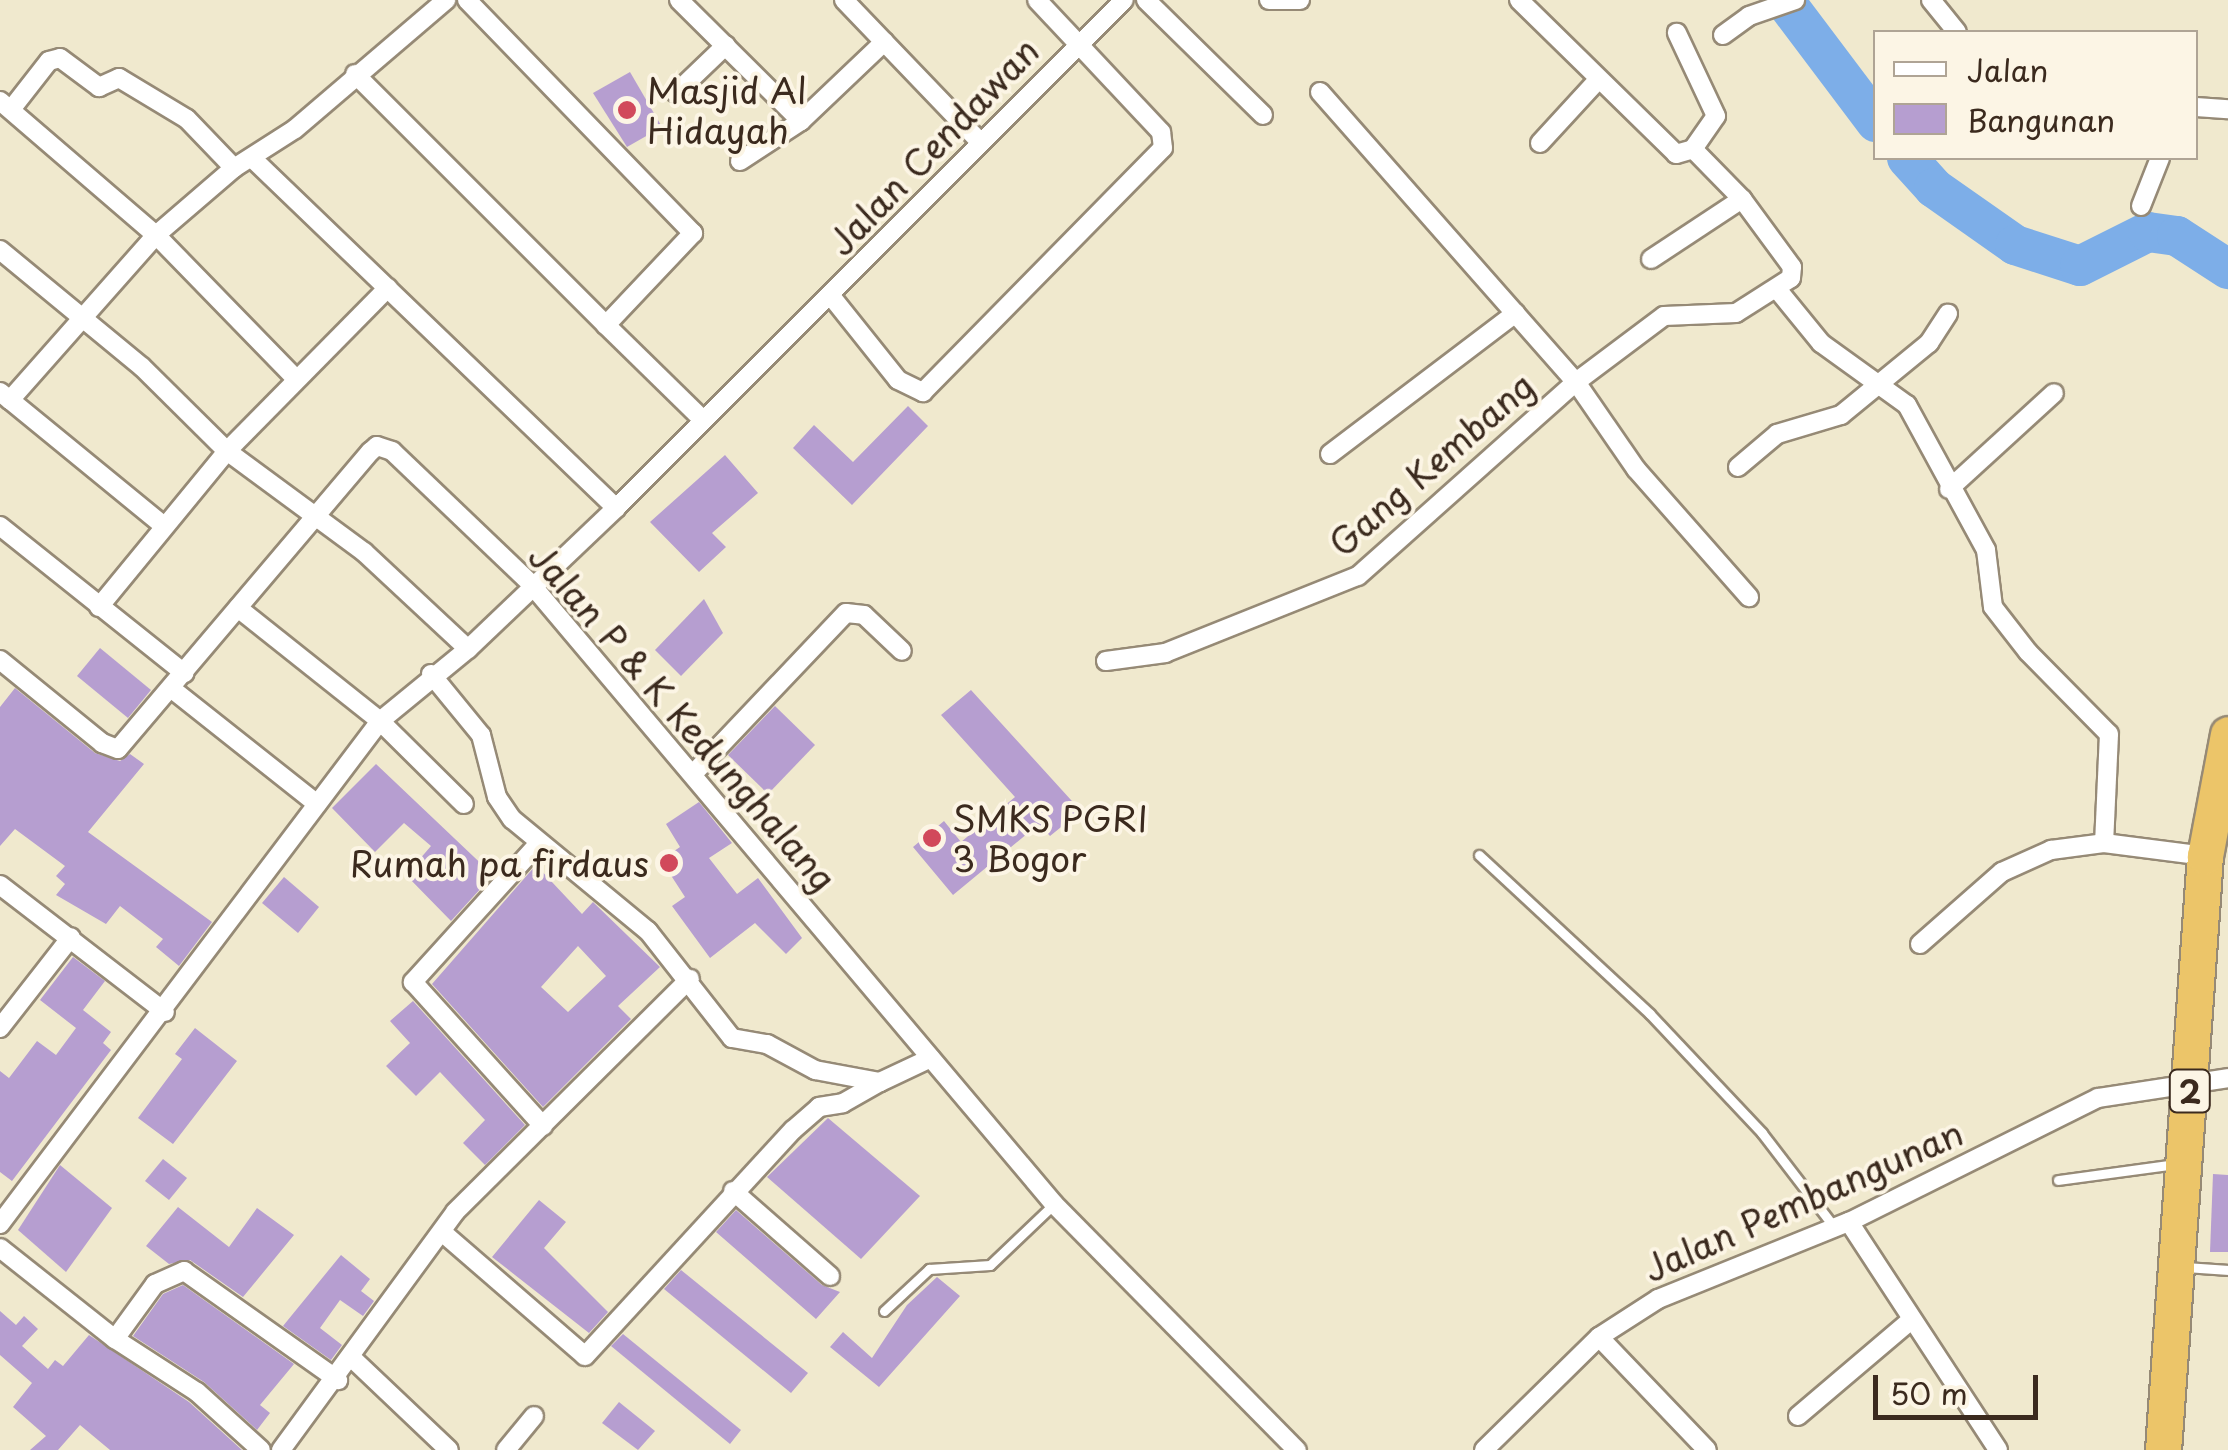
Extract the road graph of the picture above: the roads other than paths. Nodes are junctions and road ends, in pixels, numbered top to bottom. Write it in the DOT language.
graph roads {
  1 [pos="467,0"];
  2 [pos="679,0"];
  3 [pos="844,0"];
  4 [pos="1036,0"];
  5 [pos="1124,0"];
  6 [pos="1146,0"];
  7 [pos="1269,0"];
  8 [pos="1300,0"];
  9 [pos="1519,0"];
  10 [pos="1931,0"];
  11 [pos="442,1"];
  12 [pos="1792,1"];
  13 [pos="1955,30"];
  14 [pos="1677,33"];
  15 [pos="1723,35"];
  16 [pos="884,42"];
  17 [pos="1077,44"];
  18 [pos="726,45"];
  19 [pos="355,74"];
  20 [pos="1598,80"];
  21 [pos="1320,92"];
  22 [pos="676,93"];
  23 [pos="6,104"];
  24 [pos="2198,107"];
  25 [pos="2228,109"];
  26 [pos="1263,115"];
  27 [pos="802,121"];
  28 [pos="980,142"];
  29 [pos="1540,144"];
  30 [pos="1693,149"];
  31 [pos="253,159"];
  32 [pos="740,160"];
  33 [pos="2159,160"];
  34 [pos="234,168"];
  35 [pos="1742,199"];
  36 [pos="2141,206"];
  37 [pos="156,236"];
  38 [pos="0,250"];
  39 [pos="1650,259"];
  40 [pos="388,288"];
  41 [pos="1778,289"];
  42 [pos="831,296"];
  43 [pos="1516,313"];
  44 [pos="1948,314"];
  45 [pos="79,319"];
  46 [pos="606,324"];
  47 [pos="296,379"];
  48 [pos="1576,382"];
  49 [pos="1874,384"];
  50 [pos="2054,393"];
  51 [pos="5,396"];
  52 [pos="702,419"];
  53 [pos="227,451"];
  54 [pos="1330,454"];
  55 [pos="1738,467"];
  56 [pos="1949,488"];
  57 [pos="616,508"];
  58 [pos="313,514"];
  59 [pos="0,526"];
  60 [pos="164,526"];
  61 [pos="531,584"];
  62 [pos="1749,598"];
  63 [pos="100,607"];
  64 [pos="238,608"];
  65 [pos="468,649"];
  66 [pos="902,651"];
  67 [pos="0,660"];
  68 [pos="1106,661"];
  69 [pos="184,672"];
  70 [pos="430,674"];
  71 [pos="172,689"];
  72 [pos="380,720"];
  73 [pos="2228,734"];
  74 [pos="693,774"];
  75 [pos="317,804"];
  76 [pos="464,804"];
  77 [pos="539,843"];
  78 [pos="2104,843"];
  79 [pos="1478,856"];
  80 [pos="2205,856"];
  81 [pos="0,885"];
  82 [pos="71,937"];
  83 [pos="1920,944"];
  84 [pos="690,979"];
  85 [pos="165,1012"];
  86 [pos="0,1028"];
  87 [pos="930,1058"];
  88 [pos="2228,1078"];
  89 [pos="880,1082"];
  90 [pos="2191,1085"];
  91 [pos="543,1126"];
  92 [pos="2184,1162"];
  93 [pos="2058,1180"];
  94 [pos="733,1191"];
  95 [pos="1054,1204"];
  96 [pos="0,1224"];
  97 [pos="1842,1225"];
  98 [pos="442,1232"];
  99 [pos="0,1248"];
  100 [pos="2178,1266"];
  101 [pos="2228,1270"];
  102 [pos="830,1276"];
  103 [pos="884,1311"];
  104 [pos="1910,1322"];
  105 [pos="1598,1336"];
  106 [pos="115,1339"];
  107 [pos="353,1359"];
  108 [pos="338,1380"];
  109 [pos="534,1416"];
  110 [pos="1798,1416"];
  111 [pos="256,1445"];
  112 [pos="282,1450"];
  113 [pos="449,1450"];
  114 [pos="506,1450"];
  115 [pos="1296,1450"];
  116 [pos="1484,1450"];
  117 [pos="1707,1450"];
  118 [pos="1998,1450"];
  119 [pos="2163,1450"];
  1 -- 46 [label="street"];
  2 -- 18 [label="street"];
  3 -- 16 [label="street"];
  4 -- 17 [label="street"];
  5 -- 17 [label="street, Jalan Cendawan"];
  6 -- 26 [label="street"];
  7 -- 8 [label="street"];
  9 -- 20 [label="street"];
  10 -- 13 [label="street"];
  11 -- 19 [label="street"];
  12 -- 15 [label="street"];
  14 -- 30 [label="street"];
  16 -- 27 [label="street"];
  16 -- 28 [label="street"];
  17 -- 28 [label="street, Jalan Cendawan"];
  17 -- 42 [label="street"];
  18 -- 22 [label="street"];
  18 -- 27 [label="street"];
  19 -- 31 [label="street"];
  19 -- 46 [label="street"];
  20 -- 29 [label="street"];
  20 -- 30 [label="street"];
  21 -- 43 [label="street"];
  23 -- 34 [label="street"];
  23 -- 37 [label="street"];
  24 -- 25 [label="street"];
  27 -- 32 [label="street"];
  28 -- 42 [label="street, Jalan Cendawan"];
  30 -- 35 [label="street"];
  31 -- 34 [label="street"];
  31 -- 40 [label="street"];
  33 -- 36 [label="street"];
  34 -- 37 [label="street"];
  35 -- 39 [label="street"];
  35 -- 41 [label="street"];
  37 -- 45 [label="street"];
  37 -- 47 [label="street"];
  38 -- 45 [label="street"];
  40 -- 47 [label="street"];
  40 -- 57 [label="street"];
  41 -- 48 [label="street, Gang Kembang"];
  41 -- 49 [label="street"];
  42 -- 52 [label="street, Jalan Cendawan"];
  43 -- 48 [label="street"];
  43 -- 54 [label="street"];
  44 -- 49 [label="street"];
  45 -- 51 [label="street"];
  45 -- 53 [label="street"];
  46 -- 52 [label="street"];
  47 -- 53 [label="street"];
  48 -- 62 [label="street"];
  48 -- 68 [label="street, Gang Kembang"];
  49 -- 55 [label="street"];
  49 -- 56 [label="street"];
  50 -- 56 [label="street"];
  51 -- 60 [label="street"];
  52 -- 57 [label="street, Jalan Cendawan"];
  53 -- 58 [label="street"];
  53 -- 60 [label="street"];
  56 -- 78 [label="street"];
  57 -- 61 [label="street, Jalan Cendawan"];
  58 -- 61 [label="street, Jalan P & K Kedunghalang"];
  58 -- 64 [label="street, Jalan P & K Kedunghalang"];
  58 -- 65 [label="street"];
  59 -- 63 [label="street"];
  60 -- 63 [label="street"];
  61 -- 65 [label="street, Jalan Cendawan"];
  61 -- 74 [label="street, Jalan P & K Kedunghalang"];
  63 -- 69 [label="street"];
  64 -- 69 [label="street, Jalan P & K Kedunghalang"];
  64 -- 72 [label="street"];
  65 -- 70 [label="street, Jalan Cendawan"];
  66 -- 74 [label="street"];
  67 -- 71 [label="street, Jalan P & K Kedunghalang"];
  69 -- 71 [label="street, Jalan P & K Kedunghalang"];
  70 -- 72 [label="street, Jalan Cendawan"];
  70 -- 77 [label="street"];
  71 -- 75 [label="street"];
  72 -- 75 [label="street, Jalan Cendawan"];
  72 -- 76 [label="street"];
  73 -- 80 [label="highway, 2"];
  74 -- 87 [label="street, Jalan P & K Kedunghalang"];
  75 -- 85 [label="street, Jalan Cendawan"];
  77 -- 84 [label="street"];
  77 -- 91 [label="street"];
  78 -- 80 [label="street"];
  78 -- 83 [label="street"];
  79 -- 97 [label="lane"];
  80 -- 90 [label="highway, 2"];
  81 -- 82 [label="street"];
  82 -- 85 [label="street"];
  82 -- 86 [label="street"];
  84 -- 89 [label="street"];
  84 -- 91 [label="street"];
  85 -- 96 [label="street, Jalan Cendawan"];
  87 -- 89 [label="street"];
  87 -- 95 [label="street, Jalan P & K Kedunghalang"];
  88 -- 90 [label="street, Jalan Pembangunan"];
  89 -- 94 [label="street"];
  90 -- 92 [label="highway, 2"];
  90 -- 97 [label="street, Jalan Pembangunan"];
  91 -- 98 [label="street"];
  92 -- 93 [label="lane"];
  92 -- 100 [label="highway, 2"];
  94 -- 98 [label="street"];
  94 -- 102 [label="street"];
  95 -- 103 [label="lane"];
  95 -- 115 [label="street, Jalan P & K Kedunghalang"];
  97 -- 104 [label="street"];
  97 -- 105 [label="street, Jalan Pembangunan"];
  98 -- 107 [label="street"];
  99 -- 106 [label="street"];
  100 -- 101 [label="lane"];
  100 -- 119 [label="highway, 2"];
  104 -- 110 [label="street"];
  104 -- 118 [label="street"];
  105 -- 116 [label="street, Jalan Pembangunan"];
  105 -- 117 [label="street"];
  106 -- 108 [label="street"];
  106 -- 111 [label="street"];
  107 -- 108 [label="street"];
  107 -- 113 [label="street"];
  108 -- 112 [label="street"];
  109 -- 114 [label="street"];
}
